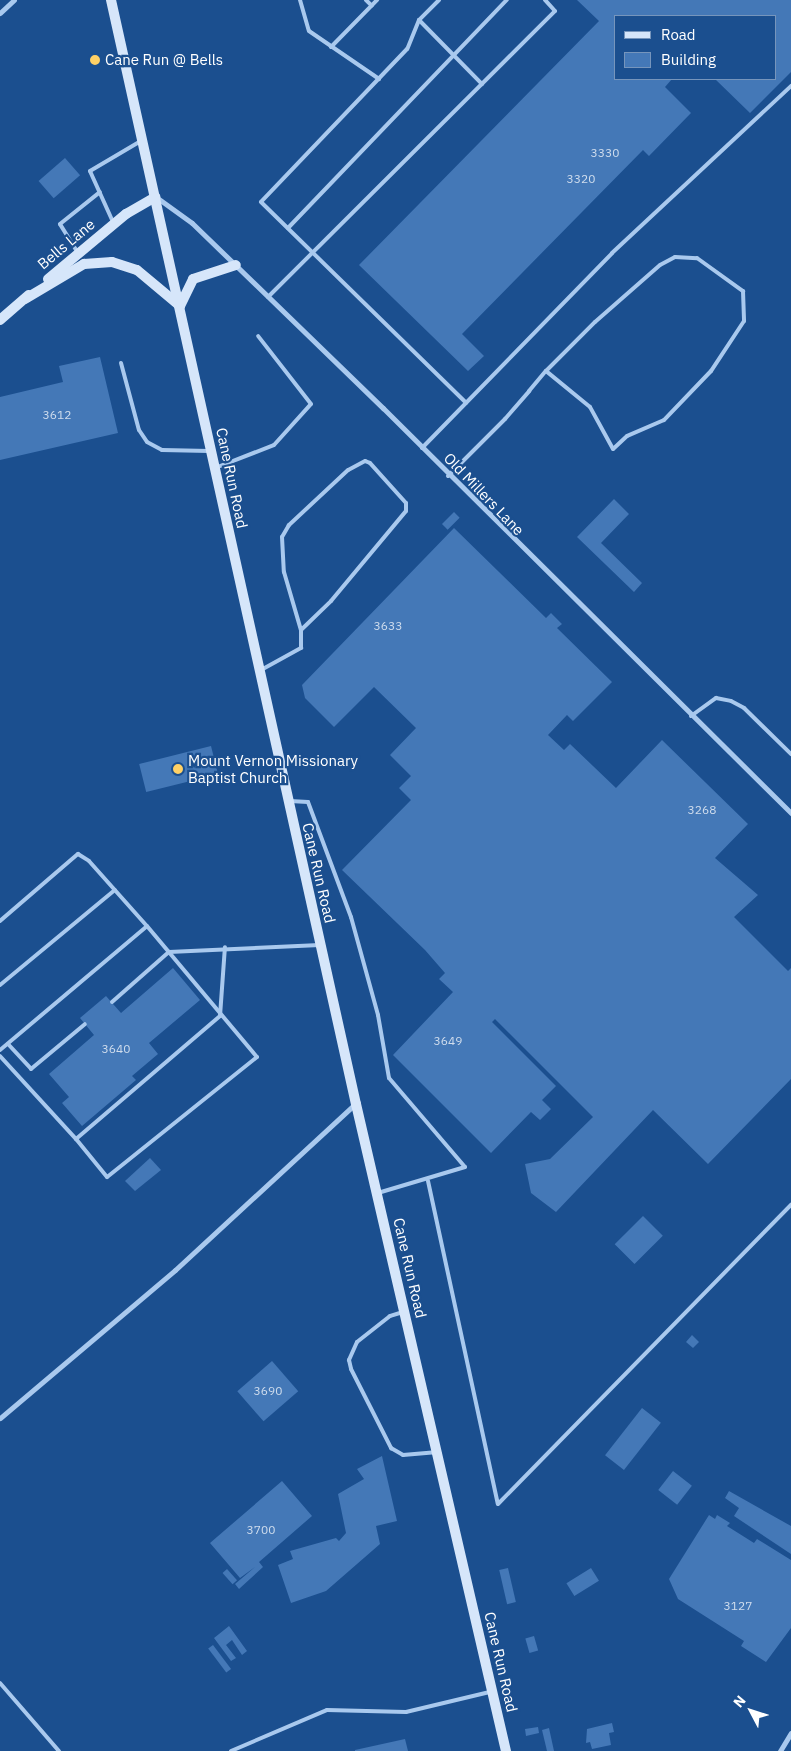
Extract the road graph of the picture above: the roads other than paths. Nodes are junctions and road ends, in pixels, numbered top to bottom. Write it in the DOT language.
graph roads {
  1 [pos="14,0"];
  2 [pos="111,0"];
  3 [pos="300,0"];
  4 [pos="366,0"];
  5 [pos="377,0"];
  6 [pos="439,0"];
  7 [pos="507,0"];
  8 [pos="545,0"];
  9 [pos="372,6"];
  10 [pos="0,13"];
  11 [pos="419,20"];
  12 [pos="331,47"];
  13 [pos="454,57"];
  14 [pos="378,79"];
  15 [pos="482,84"];
  16 [pos="791,86"];
  17 [pos="143,140"];
  18 [pos="100,192"];
  19 [pos="156,197"];
  20 [pos="114,224"];
  21 [pos="288,228"];
  22 [pos="313,252"];
  23 [pos="78,254"];
  24 [pos="236,265"];
  25 [pos="268,297"];
  26 [pos="25,299"];
  27 [pos="180,306"];
  28 [pos="0,320"];
  29 [pos="258,336"];
  30 [pos="121,363"];
  31 [pos="546,371"];
  32 [pos="466,403"];
  33 [pos="422,448"];
  34 [pos="212,451"];
  35 [pos="215,468"];
  36 [pos="448,476"];
  37 [pos="300,630"];
  38 [pos="259,671"];
  39 [pos="691,716"];
  40 [pos="791,754"];
  41 [pos="288,802"];
  42 [pos="791,813"];
  43 [pos="115,890"];
  44 [pos="0,921"];
  45 [pos="147,926"];
  46 [pos="320,945"];
  47 [pos="225,947"];
  48 [pos="169,952"];
  49 [pos="0,985"];
  50 [pos="112,1002"];
  51 [pos="220,1016"];
  52 [pos="85,1024"];
  53 [pos="8,1044"];
  54 [pos="0,1050"];
  55 [pos="0,1056"];
  56 [pos="356,1104"];
  57 [pos="76,1139"];
  58 [pos="428,1181"];
  59 [pos="377,1193"];
  60 [pos="791,1206"];
  61 [pos="405,1312"];
  62 [pos="0,1418"];
  63 [pos="437,1452"];
  64 [pos="0,1683"];
  65 [pos="492,1692"];
  66 [pos="791,1733"];
  67 [pos="59,1751"];
  68 [pos="231,1751"];
  69 [pos="506,1751"];
  70 [pos="780,1751"];
  1 -- 10 [label="street"];
  2 -- 17 [label="main road, Cane Run Road"];
  3 -- 12 [label="lane"];
  4 -- 9 [label="lane"];
  5 -- 9 [label="lane"];
  6 -- 11 [label="lane"];
  7 -- 13 [label="lane"];
  8 -- 15 [label="lane"];
  9 -- 12 [label="lane"];
  11 -- 13 [label="lane"];
  11 -- 14 [label="lane"];
  12 -- 14 [label="lane"];
  13 -- 15 [label="lane"];
  13 -- 21 [label="lane"];
  14 -- 21 [label="lane"];
  15 -- 22 [label="lane"];
  16 -- 32 [label="lane"];
  17 -- 18 [label="lane"];
  17 -- 19 [label="main road, Cane Run Road"];
  18 -- 20 [label="lane"];
  18 -- 23 [label="lane"];
  19 -- 20 [label="main road, Bells Lane"];
  19 -- 24 [label="street, Old Millers Lane"];
  19 -- 27 [label="main road, Cane Run Road"];
  20 -- 23 [label="main road, Bells Lane"];
  21 -- 22 [label="lane"];
  22 -- 25 [label="lane"];
  22 -- 32 [label="lane"];
  23 -- 26 [label="main road, Bells Lane"];
  24 -- 25 [label="street, Old Millers Lane"];
  24 -- 27 [label="main road"];
  25 -- 33 [label="street, Old Millers Lane"];
  26 -- 27 [label="main road"];
  26 -- 28 [label="main road, Bells Lane"];
  27 -- 34 [label="main road, Cane Run Road"];
  29 -- 35 [label="lane"];
  30 -- 34 [label="lane"];
  31 -- 31 [label="lane"];
  31 -- 36 [label="lane"];
  32 -- 33 [label="lane"];
  33 -- 36 [label="street, Old Millers Lane"];
  34 -- 35 [label="main road, Cane Run Road"];
  35 -- 38 [label="main road, Cane Run Road"];
  36 -- 39 [label="street, Old Millers Lane"];
  37 -- 37 [label="lane"];
  37 -- 38 [label="lane"];
  38 -- 41 [label="main road, Cane Run Road"];
  39 -- 40 [label="lane"];
  39 -- 42 [label="street, Old Millers Lane"];
  41 -- 46 [label="main road, Cane Run Road"];
  41 -- 58 [label="lane"];
  43 -- 44 [label="lane"];
  43 -- 45 [label="lane"];
  43 -- 49 [label="lane"];
  45 -- 48 [label="lane"];
  45 -- 53 [label="lane"];
  46 -- 47 [label="lane"];
  46 -- 56 [label="main road, Cane Run Road"];
  47 -- 48 [label="lane"];
  47 -- 51 [label="lane"];
  48 -- 50 [label="lane"];
  48 -- 51 [label="lane"];
  51 -- 57 [label="lane"];
  51 -- 57 [label="lane"];
  52 -- 53 [label="lane"];
  53 -- 54 [label="lane"];
  55 -- 57 [label="lane"];
  56 -- 59 [label="main road, Cane Run Road"];
  56 -- 62 [label="street"];
  58 -- 59 [label="lane"];
  58 -- 60 [label="lane"];
  59 -- 61 [label="main road, Cane Run Road"];
  61 -- 63 [label="main road, Cane Run Road"];
  61 -- 63 [label="lane"];
  63 -- 65 [label="main road, Cane Run Road"];
  64 -- 67 [label="lane"];
  65 -- 68 [label="lane"];
  65 -- 69 [label="main road, Cane Run Road"];
  66 -- 70 [label="street"];
}
